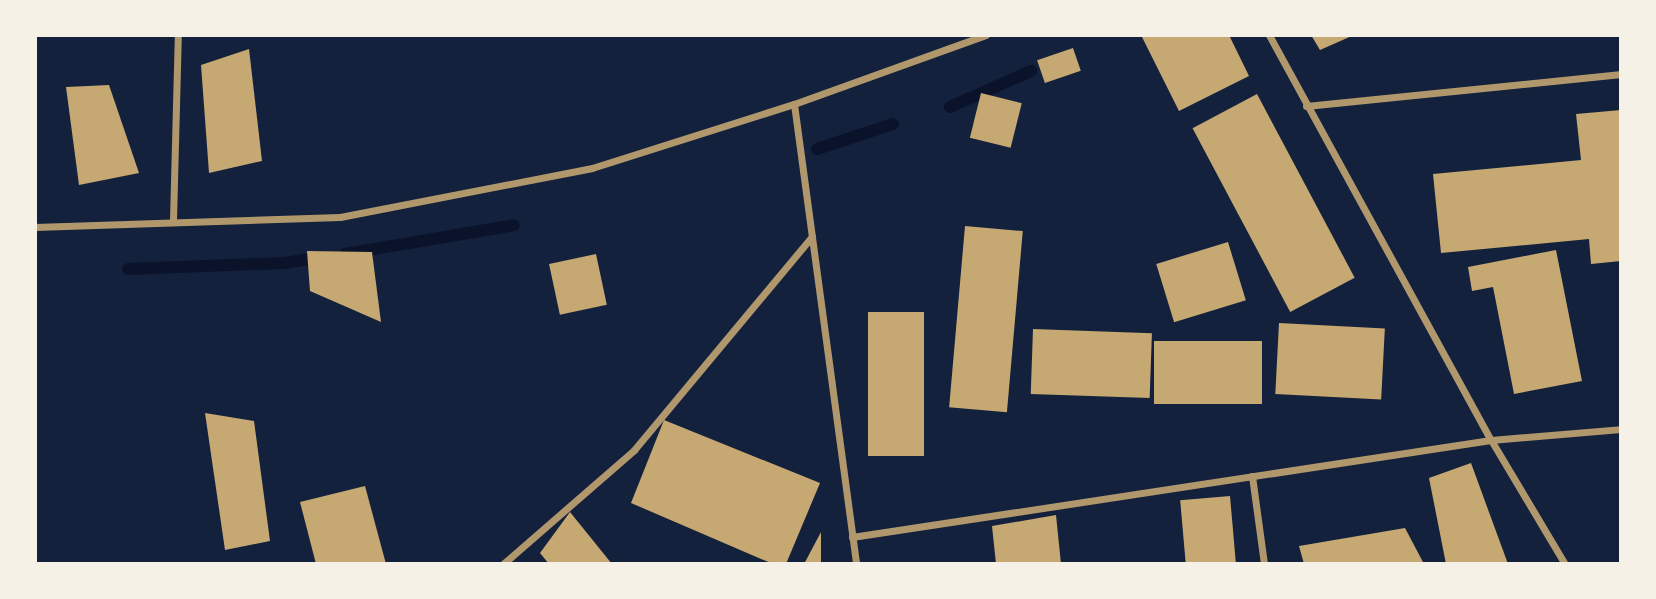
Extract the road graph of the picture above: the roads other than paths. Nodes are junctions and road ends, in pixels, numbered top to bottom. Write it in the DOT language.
graph roads {
  1 [pos="178,35"];
  2 [pos="986,35"];
  3 [pos="1269,35"];
  4 [pos="1621,74"];
  5 [pos="794,104"];
  6 [pos="1306,106"];
  7 [pos="173,220"];
  8 [pos="35,227"];
  9 [pos="812,236"];
  10 [pos="1621,429"];
  11 [pos="1492,440"];
  12 [pos="1252,476"];
  13 [pos="852,537"];
  14 [pos="503,564"];
  15 [pos="856,564"];
  16 [pos="1264,564"];
  17 [pos="1565,564"];
  1 -- 7 [label="street"];
  2 -- 5 [label="street"];
  3 -- 6 [label="street"];
  4 -- 6 [label="street"];
  5 -- 7 [label="street"];
  5 -- 9 [label="street"];
  6 -- 11 [label="street"];
  7 -- 8 [label="street"];
  9 -- 13 [label="street"];
  9 -- 14 [label="street"];
  10 -- 11 [label="street"];
  11 -- 12 [label="street"];
  11 -- 17 [label="street"];
  12 -- 13 [label="street"];
  12 -- 16 [label="street"];
  13 -- 15 [label="street"];
}
